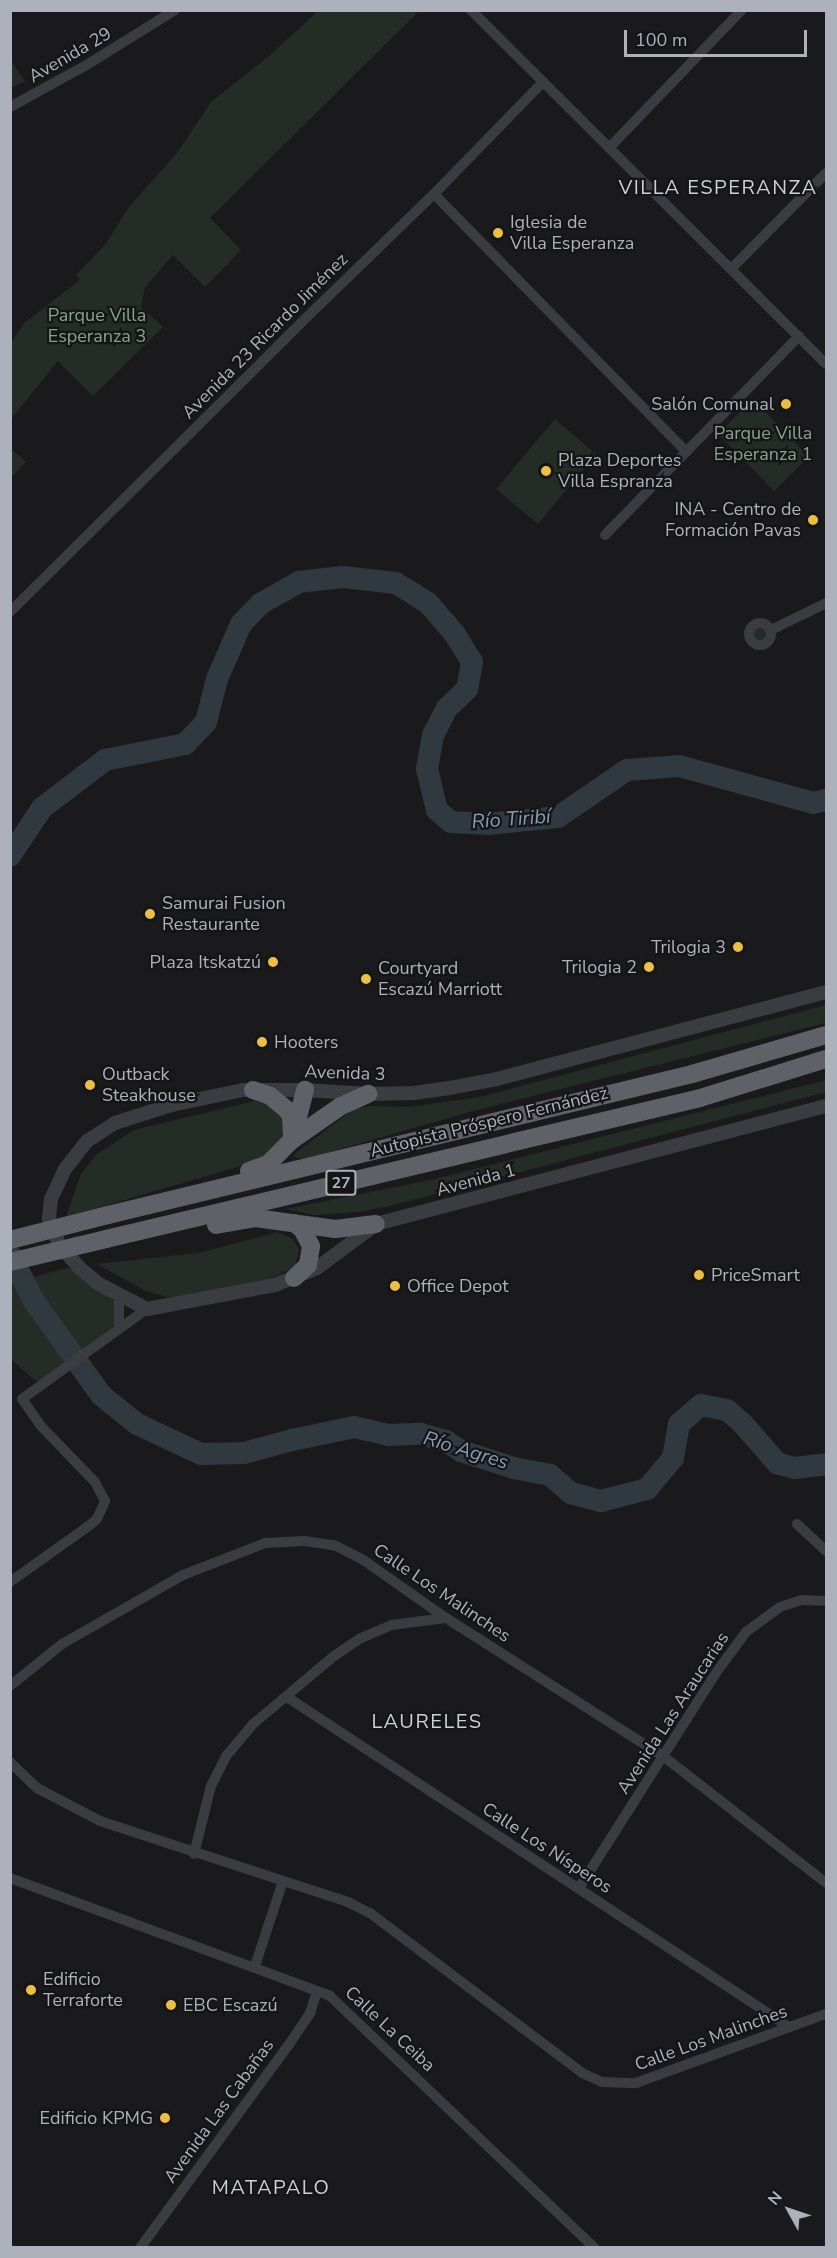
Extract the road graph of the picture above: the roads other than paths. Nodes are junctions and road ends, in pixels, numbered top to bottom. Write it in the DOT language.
graph roads {
  1 [pos="175,10"];
  2 [pos="471,10"];
  3 [pos="742,10"];
  4 [pos="543,82"];
  5 [pos="10,107"];
  6 [pos="609,148"];
  7 [pos="826,173"];
  8 [pos="434,194"];
  9 [pos="731,269"];
  10 [pos="799,336"];
  11 [pos="826,363"];
  12 [pos="687,452"];
  13 [pos="605,535"];
  14 [pos="826,603"];
  15 [pos="10,612"];
  16 [pos="771,630"];
  17 [pos="826,992"];
  18 [pos="826,1035"];
  19 [pos="826,1059"];
  20 [pos="253,1090"];
  21 [pos="305,1090"];
  22 [pos="368,1094"];
  23 [pos="826,1106"];
  24 [pos="292,1140"];
  25 [pos="134,1209"];
  26 [pos="294,1223"];
  27 [pos="376,1224"];
  28 [pos="114,1237"];
  29 [pos="10,1240"];
  30 [pos="10,1262"];
  31 [pos="294,1278"];
  32 [pos="118,1295"];
  33 [pos="147,1309"];
  34 [pos="119,1327"];
  35 [pos="797,1524"];
  36 [pos="826,1551"];
  37 [pos="10,1582"];
  38 [pos="826,1601"];
  39 [pos="446,1618"];
  40 [pos="10,1686"];
  41 [pos="287,1697"];
  42 [pos="663,1756"];
  43 [pos="10,1762"];
  44 [pos="194,1854"];
  45 [pos="10,1878"];
  46 [pos="283,1881"];
  47 [pos="826,1883"];
  48 [pos="579,1888"];
  49 [pos="255,1966"];
  50 [pos="317,1990"];
  51 [pos="826,2014"];
  52 [pos="789,2027"];
  53 [pos="140,2247"];
  54 [pos="595,2247"];
  1 -- 5 [label="street, Avenida 29"];
  2 -- 4 [label="street"];
  3 -- 6 [label="street"];
  4 -- 6 [label="street"];
  4 -- 8 [label="street, Avenida 23 Ricardo Jiménez"];
  6 -- 9 [label="street"];
  7 -- 9 [label="street"];
  8 -- 12 [label="street"];
  8 -- 15 [label="street, Avenida 23 Ricardo Jiménez"];
  9 -- 10 [label="street"];
  10 -- 11 [label="street"];
  10 -- 12 [label="street"];
  12 -- 13 [label="street"];
  14 -- 16 [label="street"];
  17 -- 22 [label="street, Avenida 3"];
  18 -- 25 [label="highway, Autopista Próspero Fernández / 27"];
  19 -- 28 [label="highway, Autopista Próspero Fernández / 27"];
  20 -- 21 [label="street, Avenida 3"];
  20 -- 24 [label="highway"];
  20 -- 32 [label="street, Avenida 3"];
  21 -- 22 [label="street, Avenida 3"];
  21 -- 24 [label="highway"];
  22 -- 24 [label="highway"];
  23 -- 27 [label="street, Avenida 1"];
  24 -- 25 [label="highway"];
  25 -- 29 [label="highway, Autopista Próspero Fernández / 27, bridge"];
  26 -- 27 [label="highway"];
  26 -- 28 [label="highway"];
  26 -- 31 [label="highway"];
  27 -- 31 [label="street, Avenida 1"];
  28 -- 30 [label="highway, Autopista Próspero Fernández / 27, bridge"];
  31 -- 33 [label="street, Avenida 1"];
  32 -- 33 [label="street, Avenida 3"];
  32 -- 34 [label="street"];
  33 -- 34 [label="street"];
  34 -- 37 [label="street"];
  35 -- 36 [label="street"];
  38 -- 42 [label="street, Avenida Las Araucarias"];
  39 -- 40 [label="street, Calle Los Malinches"];
  39 -- 41 [label="street"];
  39 -- 42 [label="street, Calle Los Malinches"];
  41 -- 44 [label="street"];
  41 -- 48 [label="street, Calle Los Nísperos"];
  42 -- 47 [label="street, Calle Los Malinches"];
  42 -- 48 [label="street, Avenida Las Araucarias"];
  43 -- 44 [label="street, Calle Los Malinches"];
  44 -- 46 [label="street, Calle Los Malinches"];
  45 -- 49 [label="street, Calle La Ceiba"];
  46 -- 49 [label="street"];
  46 -- 52 [label="street, Calle Los Malinches"];
  48 -- 52 [label="street, Calle Los Nísperos"];
  49 -- 50 [label="street, Calle La Ceiba"];
  50 -- 53 [label="street, Avenida Las Cabañas"];
  50 -- 54 [label="street, Calle La Ceiba"];
  51 -- 52 [label="street, Calle Los Malinches"];
}
